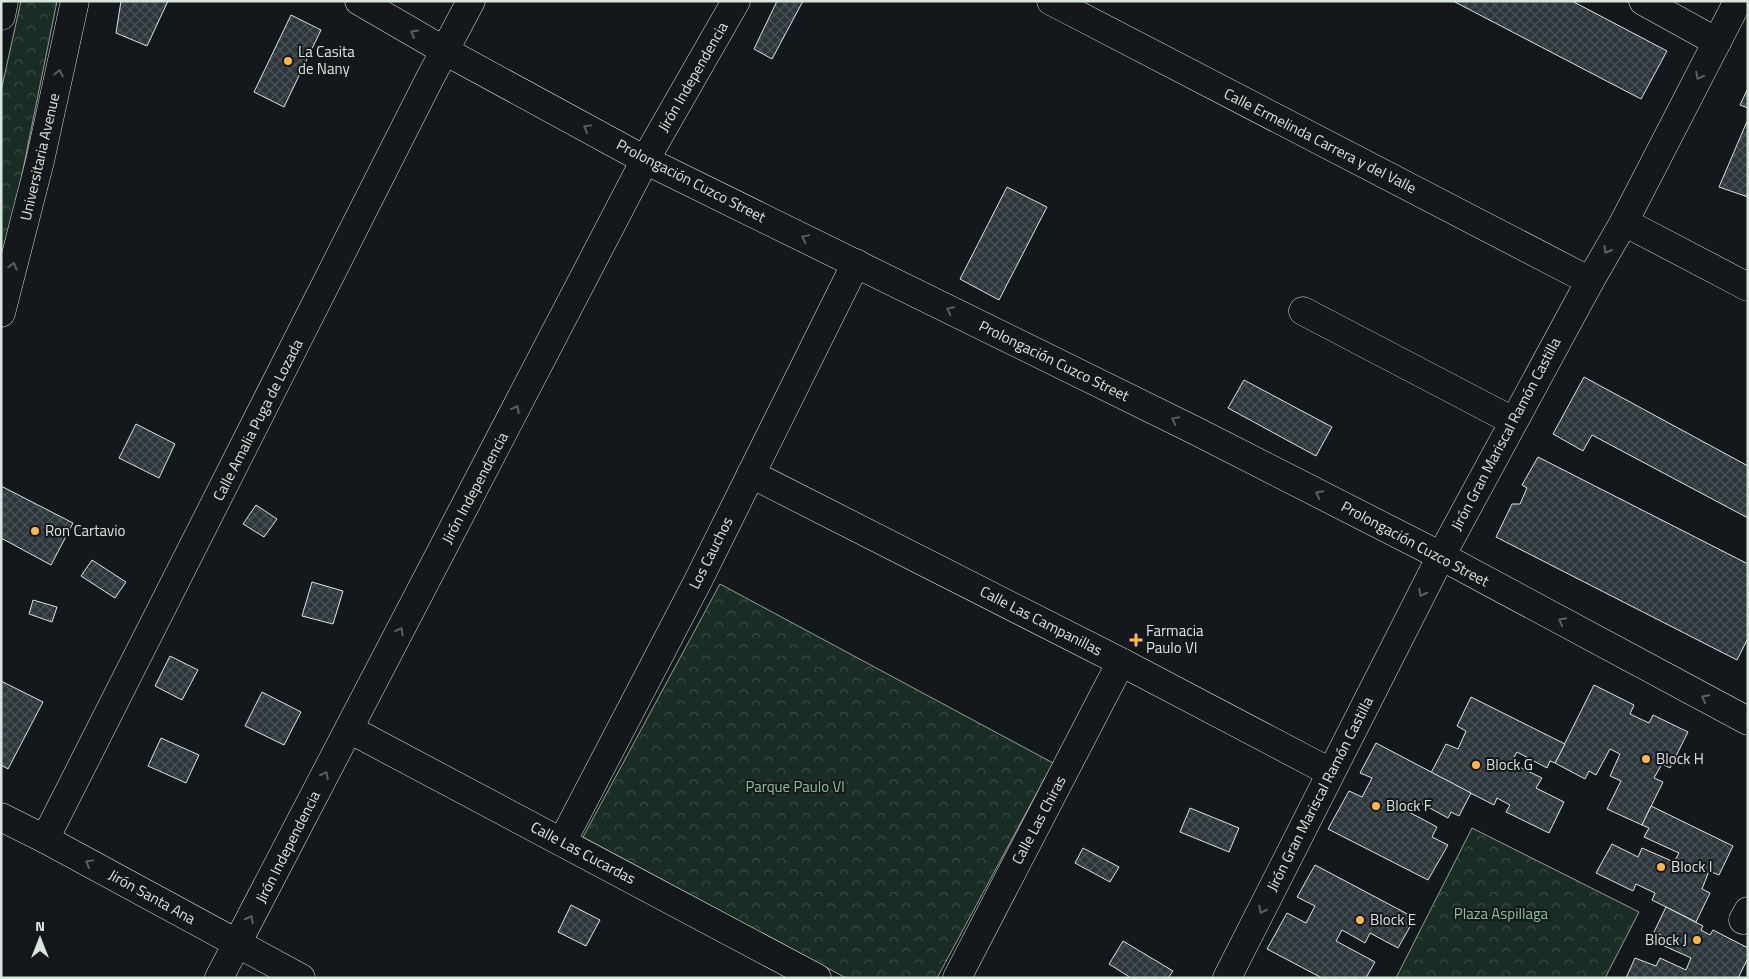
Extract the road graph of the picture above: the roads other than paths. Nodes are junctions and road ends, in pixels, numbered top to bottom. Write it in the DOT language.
graph roads {
  1 [pos="4,1"];
  2 [pos="75,1"];
  3 [pos="359,1"];
  4 [pos="471,1"];
  5 [pos="736,1"];
  6 [pos="1051,1"];
  7 [pos="1643,1"];
  8 [pos="1738,1"];
  9 [pos="1,16"];
  10 [pos="1717,42"];
  11 [pos="445,50"];
  12 [pos="645,160"];
  13 [pos="1624,222"];
  14 [pos="856,264"];
  15 [pos="1590,280"];
  16 [pos="1748,287"];
  17 [pos="1303,312"];
  18 [pos="1,313"];
  19 [pos="1513,421"];
  20 [pos="751,474"];
  21 [pos="1440,556"];
  22 [pos="1121,662"];
  23 [pos="1748,721"];
  24 [pos="349,729"];
  25 [pos="1330,772"];
  26 [pos="1,817"];
  27 [pos="45,839"];
  28 [pos="562,842"];
  29 [pos="237,944"];
  30 [pos="219,978"];
  31 [pos="301,978"];
  32 [pos="817,978"];
  33 [pos="957,978"];
  34 [pos="1227,978"];
  1 -- 9 [label="street"];
  18 -- 2 [label="street, Universitaria Avenue, one-way"];
  11 -- 3 [label="street, Prolongación Cuzco Street, one-way"];
  4 -- 11 [label="street, Calle Amalia Puga de Lozada"];
  5 -- 12 [label="street, Jirón Independencia"];
  6 -- 15 [label="street, Calle Ermelinda Carrera y del Valle"];
  7 -- 10 [label="street"];
  8 -- 10 [label="street, Jirón Gran Mariscal Ramón Castilla"];
  10 -- 13 [label="street, Jirón Gran Mariscal Ramón Castilla, one-way"];
  12 -- 11 [label="street, Prolongación Cuzco Street, one-way"];
  11 -- 27 [label="street, Calle Amalia Puga de Lozada"];
  14 -- 12 [label="street, Prolongación Cuzco Street, one-way"];
  24 -- 12 [label="street, Jirón Independencia, one-way"];
  13 -- 15 [label="street, Jirón Gran Mariscal Ramón Castilla, one-way"];
  13 -- 16 [label="street"];
  14 -- 20 [label="street, Los Cauchos"];
  21 -- 14 [label="street, Prolongación Cuzco Street, one-way"];
  15 -- 19 [label="street, Jirón Gran Mariscal Ramón Castilla"];
  17 -- 19 [label="street"];
  19 -- 21 [label="street, Jirón Gran Mariscal Ramón Castilla"];
  20 -- 22 [label="street, Calle Las Campanillas"];
  20 -- 28 [label="street, Los Cauchos"];
  23 -- 21 [label="street, Prolongación Cuzco Street, one-way"];
  21 -- 25 [label="street, Jirón Gran Mariscal Ramón Castilla, one-way"];
  22 -- 25 [label="street, Calle Las Campanillas"];
  22 -- 33 [label="street, Calle Las Chiras"];
  24 -- 28 [label="street, Calle Las Cucardas"];
  29 -- 24 [label="street, Jirón Independencia, one-way"];
  25 -- 34 [label="street, Jirón Gran Mariscal Ramón Castilla, one-way"];
  26 -- 27 [label="street, Jirón Santa Ana"];
  29 -- 27 [label="street, Jirón Santa Ana, one-way"];
  28 -- 32 [label="street, Calle Las Cucardas"];
  29 -- 30 [label="street, Jirón Independencia"];
  29 -- 31 [label="street, Jirón Santa Ana"];
}
